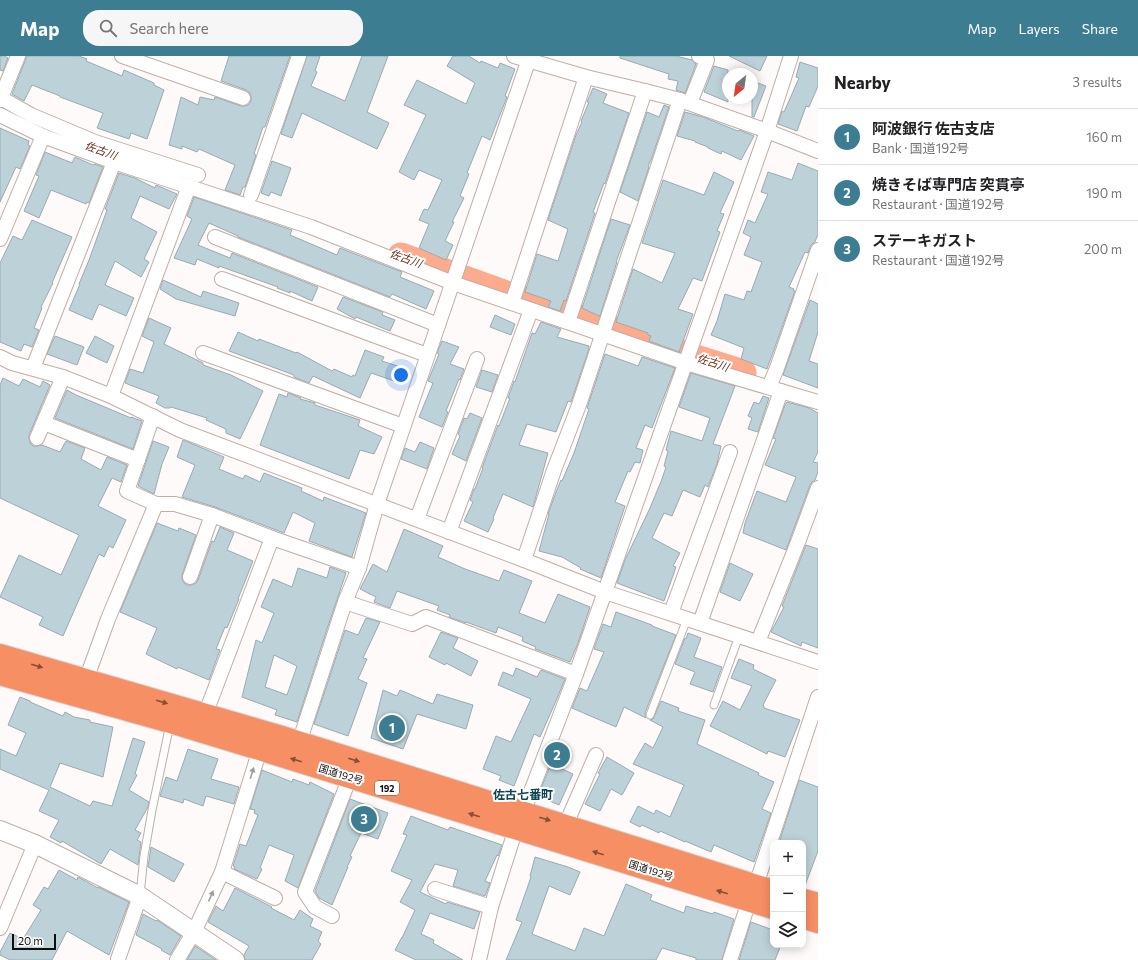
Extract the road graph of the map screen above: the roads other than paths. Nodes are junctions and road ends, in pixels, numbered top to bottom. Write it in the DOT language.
graph roads {
  1 [pos="18,56"];
  2 [pos="122,56"];
  3 [pos="300,56"];
  4 [pos="514,56"];
  5 [pos="699,56"];
  6 [pos="791,56"];
  7 [pos="529,58"];
  8 [pos="586,77"];
  9 [pos="645,91"];
  10 [pos="243,98"];
  11 [pos="1,99"];
  12 [pos="685,102"];
  13 [pos="0,115"];
  14 [pos="766,131"];
  15 [pos="43,136"];
  16 [pos="818,151"];
  17 [pos="114,162"];
  18 [pos="198,175"];
  19 [pos="189,186"];
  20 [pos="251,195"];
  21 [pos="215,237"];
  22 [pos="0,239"];
  23 [pos="818,250"];
  24 [pos="455,278"];
  25 [pos="222,279"];
  26 [pos="513,298"];
  27 [pos="531,310"];
  28 [pos="569,317"];
  29 [pos="438,325"];
  30 [pos="603,330"];
  31 [pos="203,353"];
  32 [pos="427,355"];
  33 [pos="0,357"];
  34 [pos="477,359"];
  35 [pos="688,359"];
  36 [pos="32,368"];
  37 [pos="63,377"];
  38 [pos="773,385"];
  39 [pos="111,396"];
  40 [pos="818,402"];
  41 [pos="153,416"];
  42 [pos="44,422"];
  43 [pos="403,426"];
  44 [pos="37,438"];
  45 [pos="730,452"];
  46 [pos="138,460"];
  47 [pos="818,488"];
  48 [pos="156,504"];
  49 [pos="377,504"];
  50 [pos="212,515"];
  51 [pos="417,520"];
  52 [pos="449,532"];
  53 [pos="272,538"];
  54 [pos="524,560"];
  55 [pos="359,568"];
  56 [pos="190,577"];
  57 [pos="605,592"];
  58 [pos="345,602"];
  59 [pos="671,613"];
  60 [pos="693,621"];
  61 [pos="739,636"];
  62 [pos="758,642"];
  63 [pos="0,655"];
  64 [pos="818,662"];
  65 [pos="0,674"];
  66 [pos="576,674"];
  67 [pos="86,680"];
  68 [pos="818,697"];
  69 [pos="714,706"];
  70 [pos="205,714"];
  71 [pos="650,716"];
  72 [pos="170,722"];
  73 [pos="299,743"];
  74 [pos="260,749"];
  75 [pos="596,755"];
  76 [pos="350,777"];
  77 [pos="519,820"];
  78 [pos="566,826"];
  79 [pos="0,830"];
  80 [pos="35,844"];
  81 [pos="222,872"];
  82 [pos="435,889"];
  83 [pos="759,892"];
  84 [pos="140,896"];
  85 [pos="275,898"];
  86 [pos="806,901"];
  87 [pos="818,904"];
  88 [pos="770,905"];
  89 [pos="491,907"];
  90 [pos="332,916"];
  91 [pos="806,918"];
  92 [pos="818,922"];
  93 [pos="0,928"];
  94 [pos="194,932"];
  95 [pos="118,959"];
  96 [pos="178,960"];
  97 [pos="235,960"];
  98 [pos="479,960"];
  99 [pos="730,960"];
  1 -- 11 [label="street"];
  2 -- 10 [label="street"];
  3 -- 20 [label="street"];
  4 -- 7 [label="street"];
  5 -- 12 [label="street"];
  6 -- 14 [label="street"];
  7 -- 8 [label="street"];
  7 -- 24 [label="street"];
  8 -- 9 [label="street"];
  8 -- 26 [label="street"];
  9 -- 12 [label="street"];
  9 -- 28 [label="street"];
  11 -- 18 [label="street"];
  12 -- 14 [label="street"];
  12 -- 30 [label="street"];
  13 -- 15 [label="street"];
  14 -- 16 [label="street"];
  14 -- 35 [label="street"];
  15 -- 17 [label="street"];
  15 -- 22 [label="street"];
  17 -- 19 [label="street"];
  17 -- 36 [label="street"];
  19 -- 24 [label="street"];
  19 -- 39 [label="street"];
  21 -- 29 [label="street"];
  23 -- 38 [label="street"];
  24 -- 26 [label="street"];
  24 -- 29 [label="street"];
  25 -- 32 [label="street"];
  26 -- 27 [label="street"];
  27 -- 28 [label="street"];
  27 -- 52 [label="street"];
  28 -- 30 [label="street"];
  29 -- 32 [label="street"];
  30 -- 35 [label="street"];
  30 -- 54 [label="street"];
  31 -- 43 [label="street"];
  32 -- 43 [label="street"];
  33 -- 36 [label="street"];
  34 -- 51 [label="street"];
  35 -- 38 [label="street"];
  35 -- 57 [label="street"];
  36 -- 37 [label="street"];
  37 -- 39 [label="street"];
  37 -- 42 [label="street"];
  38 -- 40 [label="street"];
  38 -- 60 [label="street"];
  39 -- 41 [label="street"];
  41 -- 46 [label="street"];
  41 -- 49 [label="street"];
  42 -- 44 [label="street"];
  42 -- 46 [label="street"];
  43 -- 49 [label="street"];
  45 -- 59 [label="street"];
  46 -- 48 [label="street"];
  47 -- 62 [label="street"];
  48 -- 50 [label="street"];
  48 -- 67 [label="street"];
  49 -- 51 [label="street"];
  49 -- 55 [label="street"];
  50 -- 53 [label="street"];
  50 -- 56 [label="street"];
  51 -- 52 [label="street"];
  52 -- 54 [label="street"];
  53 -- 55 [label="street"];
  53 -- 70 [label="street"];
  54 -- 57 [label="street"];
  55 -- 58 [label="street"];
  57 -- 59 [label="street"];
  57 -- 66 [label="street"];
  58 -- 66 [label="street"];
  58 -- 73 [label="street"];
  59 -- 60 [label="street"];
  60 -- 61 [label="street"];
  60 -- 71 [label="lane"];
  61 -- 62 [label="street"];
  61 -- 69 [label="lane"];
  62 -- 64 [label="street"];
  63 -- 67 [label="highway, 国道192号 / 192, one-way"];
  65 -- 72 [label="highway, 国道192号 / 192"];
  66 -- 77 [label="street"];
  67 -- 70 [label="highway, 国道192号 / 192, one-way"];
  68 -- 83 [label="street"];
  70 -- 73 [label="highway, 国道192号 / 192"];
  72 -- 74 [label="highway, 国道192号 / 192"];
  72 -- 84 [label="lane"];
  73 -- 77 [label="highway, 国道192号 / 192, one-way"];
  76 -- 74 [label="highway, 国道192号 / 192, one-way"];
  81 -- 74 [label="street, one-way"];
  75 -- 78 [label="street"];
  77 -- 76 [label="highway, 国道192号 / 192, one-way"];
  76 -- 90 [label="street"];
  77 -- 78 [label="highway, 国道192号 / 192, one-way"];
  83 -- 77 [label="highway, 国道192号 / 192, one-way"];
  77 -- 89 [label="street"];
  78 -- 83 [label="highway, 国道192号 / 192"];
  79 -- 80 [label="street"];
  80 -- 84 [label="street"];
  80 -- 93 [label="street"];
  81 -- 85 [label="street"];
  94 -- 81 [label="street, one-way"];
  82 -- 89 [label="street"];
  83 -- 88 [label="highway, 国道192号 / 192"];
  83 -- 99 [label="street"];
  84 -- 94 [label="street"];
  84 -- 95 [label="street"];
  86 -- 87 [label="highway"];
  89 -- 98 [label="street"];
  91 -- 92 [label="highway"];
  94 -- 96 [label="street"];
  94 -- 97 [label="street"];
}
